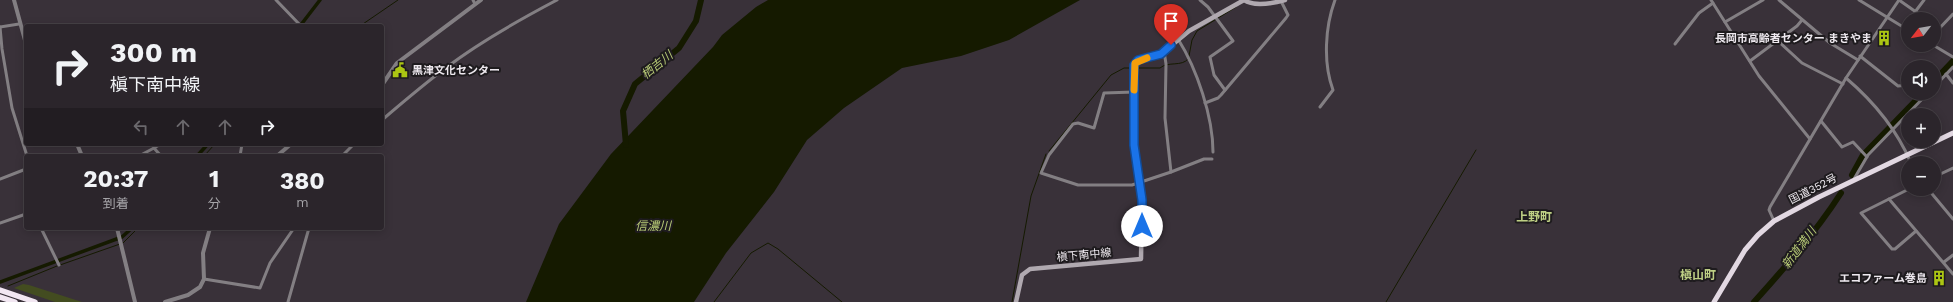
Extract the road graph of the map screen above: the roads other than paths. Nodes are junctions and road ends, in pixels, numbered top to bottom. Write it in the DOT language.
graph roads {
  1 [pos="14,0"];
  2 [pos="276,0"];
  3 [pos="480,0"];
  4 [pos="557,0"];
  5 [pos="1200,0"];
  6 [pos="1244,0"];
  7 [pos="1335,0"];
  8 [pos="1763,0"];
  9 [pos="1779,0"];
  10 [pos="1859,0"];
  11 [pos="1899,0"];
  12 [pos="1924,0"];
  13 [pos="1283,1"];
  14 [pos="474,2"];
  15 [pos="1712,2"];
  16 [pos="1915,12"];
  17 [pos="1953,14"];
  18 [pos="1214,17"];
  19 [pos="1886,17"];
  20 [pos="1802,20"];
  21 [pos="1725,22"];
  22 [pos="19,24"];
  23 [pos="299,24"];
  24 [pos="1901,26"];
  25 [pos="0,27"];
  26 [pos="1941,27"];
  27 [pos="24,38"];
  28 [pos="1178,39"];
  29 [pos="1777,40"];
  30 [pos="1676,44"];
  31 [pos="1941,50"];
  32 [pos="1164,51"];
  33 [pos="1860,56"];
  34 [pos="1953,57"];
  35 [pos="1858,60"];
  36 [pos="1750,61"];
  37 [pos="1953,66"];
  38 [pos="1946,74"];
  39 [pos="1846,78"];
  40 [pos="1941,79"];
  41 [pos="384,82"];
  42 [pos="1953,83"];
  43 [pos="1843,84"];
  44 [pos="1901,86"];
  45 [pos="1225,90"];
  46 [pos="1134,92"];
  47 [pos="1920,100"];
  48 [pos="1205,103"];
  49 [pos="1320,107"];
  50 [pos="384,118"];
  51 [pos="1821,121"];
  52 [pos="1892,129"];
  53 [pos="1953,133"];
  54 [pos="1810,139"];
  55 [pos="158,146"];
  56 [pos="289,146"];
  57 [pos="352,146"];
  58 [pos="154,148"];
  59 [pos="1213,152"];
  60 [pos="26,154"];
  61 [pos="143,154"];
  62 [pos="159,154"];
  63 [pos="279,154"];
  64 [pos="344,154"];
  65 [pos="1908,154"];
  66 [pos="1867,157"];
  67 [pos="1212,159"];
  68 [pos="24,170"];
  69 [pos="1952,170"];
  70 [pos="1171,172"];
  71 [pos="1941,174"];
  72 [pos="0,179"];
  73 [pos="1853,181"];
  74 [pos="1139,183"];
  75 [pos="1901,193"];
  76 [pos="1934,196"];
  77 [pos="1889,199"];
  78 [pos="24,215"];
  79 [pos="1953,219"];
  80 [pos="1774,221"];
  81 [pos="0,223"];
  82 [pos="42,230"];
  83 [pos="118,230"];
  84 [pos="209,230"];
  85 [pos="293,230"];
  86 [pos="308,230"];
  87 [pos="1916,230"];
  88 [pos="1953,255"];
  89 [pos="1944,262"];
  90 [pos="59,265"];
  91 [pos="1953,274"];
  92 [pos="204,279"];
  93 [pos="0,290"];
  94 [pos="0,297"];
  95 [pos="15,302"];
  96 [pos="35,302"];
  97 [pos="135,302"];
  98 [pos="165,302"];
  99 [pos="288,302"];
  100 [pos="1016,302"];
  101 [pos="1714,302"];
  1 -- 22 [label="street"];
  2 -- 23 [label="street"];
  3 -- 14 [label="street"];
  4 -- 50 [label="street"];
  5 -- 18 [label="street"];
  6 -- 13 [label="main road, 槇下南中線"];
  6 -- 18 [label="main road, 槇下南中線"];
  7 -- 49 [label="street"];
  8 -- 21 [label="street"];
  9 -- 20 [label="street"];
  10 -- 19 [label="street"];
  11 -- 16 [label="street"];
  11 -- 19 [label="street"];
  12 -- 16 [label="street"];
  13 -- 45 [label="street"];
  14 -- 41 [label="street"];
  15 -- 21 [label="street"];
  15 -- 30 [label="street"];
  17 -- 26 [label="street"];
  18 -- 28 [label="main road, 槇下南中線"];
  18 -- 45 [label="street"];
  19 -- 24 [label="street"];
  19 -- 33 [label="street"];
  20 -- 29 [label="street"];
  20 -- 35 [label="street"];
  21 -- 36 [label="street"];
  22 -- 25 [label="street"];
  22 -- 27 [label="street"];
  25 -- 60 [label="street"];
  28 -- 32 [label="main road, 槇下南中線"];
  28 -- 48 [label="street"];
  29 -- 36 [label="street"];
  29 -- 43 [label="street"];
  31 -- 34 [label="street"];
  32 -- 46 [label="main road, 槇下南中線"];
  32 -- 70 [label="street"];
  33 -- 35 [label="street"];
  33 -- 44 [label="street"];
  35 -- 39 [label="street"];
  36 -- 54 [label="street"];
  37 -- 38 [label="street"];
  38 -- 40 [label="street"];
  38 -- 42 [label="street"];
  39 -- 43 [label="street"];
  39 -- 52 [label="street"];
  43 -- 51 [label="street"];
  45 -- 48 [label="street"];
  46 -- 74 [label="main road, 槇下南中線"];
  46 -- 74 [label="street"];
  47 -- 52 [label="street"];
  48 -- 59 [label="street"];
  51 -- 54 [label="street"];
  51 -- 66 [label="street"];
  52 -- 65 [label="street"];
  52 -- 66 [label="street"];
  53 -- 65 [label="highway, 国道352号"];
  54 -- 80 [label="street"];
  55 -- 58 [label="street"];
  56 -- 63 [label="street"];
  57 -- 64 [label="street"];
  58 -- 61 [label="street"];
  58 -- 62 [label="street"];
  65 -- 73 [label="highway, 国道352号"];
  66 -- 73 [label="street"];
  67 -- 70 [label="street"];
  68 -- 72 [label="street"];
  69 -- 71 [label="street"];
  70 -- 74 [label="street"];
  73 -- 80 [label="highway, 国道352号"];
  74 -- 100 [label="main road, 槇下南中線"];
  75 -- 77 [label="street"];
  76 -- 79 [label="street"];
  77 -- 87 [label="street"];
  77 -- 87 [label="street"];
  78 -- 81 [label="street"];
  80 -- 101 [label="highway, 国道352号"];
  82 -- 90 [label="street"];
  83 -- 97 [label="street"];
  84 -- 92 [label="street"];
  85 -- 92 [label="street"];
  86 -- 99 [label="street"];
  87 -- 89 [label="street"];
  88 -- 89 [label="street"];
  89 -- 91 [label="street"];
  92 -- 98 [label="street"];
  93 -- 96 [label="highway"];
  94 -- 95 [label="highway"];
}
